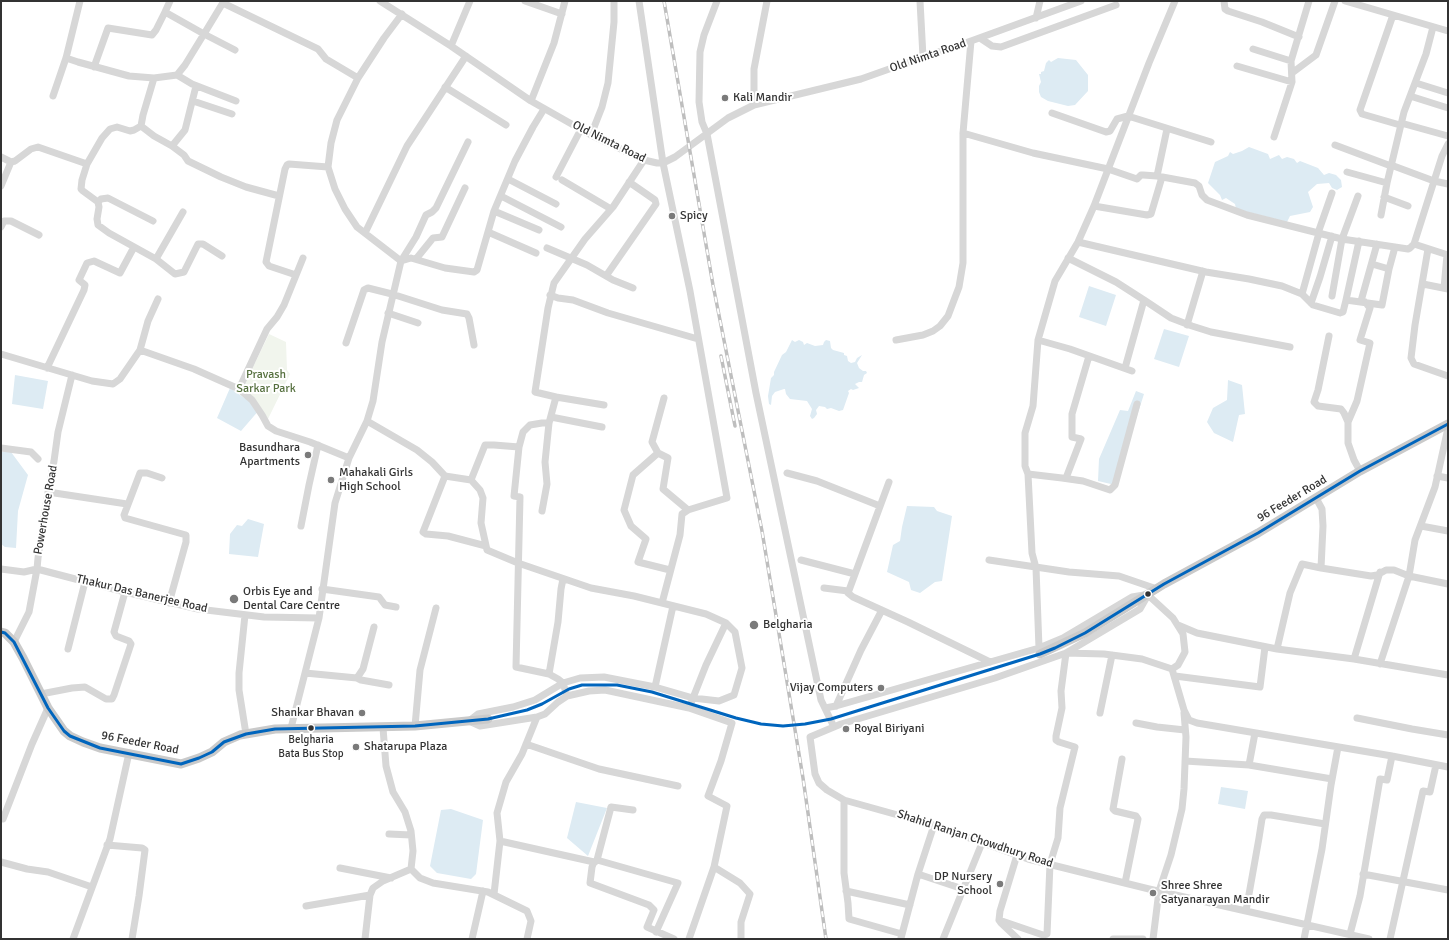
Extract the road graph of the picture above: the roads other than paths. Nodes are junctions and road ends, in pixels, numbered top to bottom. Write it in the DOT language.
graph roads {
  1 [pos="80,1"];
  2 [pos="170,1"];
  3 [pos="380,1"];
  4 [pos="470,1"];
  5 [pos="525,1"];
  6 [pos="565,1"];
  7 [pos="614,1"];
  8 [pos="639,1"];
  9 [pos="717,1"];
  10 [pos="768,1"];
  11 [pos="920,1"];
  12 [pos="1040,1"];
  13 [pos="1080,1"];
  14 [pos="1175,1"];
  15 [pos="1224,1"];
  16 [pos="1309,1"];
  17 [pos="1335,1"];
  18 [pos="1346,1"];
  19 [pos="223,2"];
  20 [pos="1116,5"];
  21 [pos="164,12"];
  22 [pos="402,14"];
  23 [pos="562,14"];
  24 [pos="1393,15"];
  25 [pos="1036,18"];
  26 [pos="1432,27"];
  27 [pos="1448,31"];
  28 [pos="204,34"];
  29 [pos="1298,37"];
  30 [pos="980,38"];
  31 [pos="972,41"];
  32 [pos="451,46"];
  33 [pos="1253,49"];
  34 [pos="235,50"];
  35 [pos="466,56"];
  36 [pos="923,56"];
  37 [pos="66,58"];
  38 [pos="1291,61"];
  39 [pos="1237,66"];
  40 [pos="94,67"];
  41 [pos="1292,73"];
  42 [pos="177,75"];
  43 [pos="154,78"];
  44 [pos="358,78"];
  45 [pos="1292,82"];
  46 [pos="1416,83"];
  47 [pos="196,86"];
  48 [pos="445,87"];
  49 [pos="1448,93"];
  50 [pos="54,96"];
  51 [pos="1410,96"];
  52 [pos="193,101"];
  53 [pos="236,101"];
  54 [pos="531,101"];
  55 [pos="754,105"];
  56 [pos="1448,108"];
  57 [pos="544,109"];
  58 [pos="1052,113"];
  59 [pos="232,114"];
  60 [pos="1128,116"];
  61 [pos="1401,124"];
  62 [pos="141,126"];
  63 [pos="506,126"];
  64 [pos="581,129"];
  65 [pos="1167,129"];
  66 [pos="963,133"];
  67 [pos="707,134"];
  68 [pos="591,135"];
  69 [pos="1448,136"];
  70 [pos="1274,138"];
  71 [pos="468,142"];
  72 [pos="1211,142"];
  73 [pos="1448,144"];
  74 [pos="172,146"];
  75 [pos="1335,146"];
  76 [pos="1,157"];
  77 [pos="644,160"];
  78 [pos="11,162"];
  79 [pos="663,163"];
  80 [pos="87,164"];
  81 [pos="1391,166"];
  82 [pos="328,167"];
  83 [pos="1108,169"];
  84 [pos="1347,172"];
  85 [pos="1159,176"];
  86 [pos="508,179"];
  87 [pos="1434,181"];
  88 [pos="629,182"];
  89 [pos="1386,183"];
  90 [pos="1448,184"];
  91 [pos="1,186"];
  92 [pos="465,188"];
  93 [pos="1332,193"];
  94 [pos="279,196"];
  95 [pos="500,196"];
  96 [pos="1358,196"];
  97 [pos="1384,197"];
  98 [pos="98,202"];
  99 [pos="556,204"];
  100 [pos="1094,206"];
  101 [pos="1408,206"];
  102 [pos="611,209"];
  103 [pos="494,211"];
  104 [pos="183,212"];
  105 [pos="1381,215"];
  106 [pos="153,221"];
  107 [pos="1,227"];
  108 [pos="561,227"];
  109 [pos="540,230"];
  110 [pos="488,232"];
  111 [pos="366,233"];
  112 [pos="1318,233"];
  113 [pos="39,235"];
  114 [pos="1332,236"];
  115 [pos="1342,239"];
  116 [pos="1359,241"];
  117 [pos="1078,242"];
  118 [pos="1377,244"];
  119 [pos="1414,244"];
  120 [pos="134,247"];
  121 [pos="1395,247"];
  122 [pos="547,248"];
  123 [pos="1428,249"];
  124 [pos="536,253"];
  125 [pos="1448,254"];
  126 [pos="222,256"];
  127 [pos="303,258"];
  128 [pos="1068,258"];
  129 [pos="156,259"];
  130 [pos="416,259"];
  131 [pos="572,259"];
  132 [pos="401,261"];
  133 [pos="1372,264"];
  134 [pos="1389,269"];
  135 [pos="1203,271"];
  136 [pos="296,275"];
  137 [pos="606,276"];
  138 [pos="1423,284"];
  139 [pos="633,288"];
  140 [pos="1446,289"];
  141 [pos="392,294"];
  142 [pos="1302,294"];
  143 [pos="550,295"];
  144 [pos="1332,296"];
  145 [pos="158,299"];
  146 [pos="1144,300"];
  147 [pos="1346,300"];
  148 [pos="1363,302"];
  149 [pos="1311,303"];
  150 [pos="388,313"];
  151 [pos="418,322"];
  152 [pos="1187,325"];
  153 [pos="1329,336"];
  154 [pos="698,339"];
  155 [pos="896,340"];
  156 [pos="1038,340"];
  157 [pos="346,343"];
  158 [pos="474,346"];
  159 [pos="1290,347"];
  160 [pos="140,350"];
  161 [pos="1,354"];
  162 [pos="1089,356"];
  163 [pos="47,368"];
  164 [pos="72,375"];
  165 [pos="1448,376"];
  166 [pos="238,389"];
  167 [pos="556,397"];
  168 [pos="664,398"];
  169 [pos="1137,404"];
  170 [pos="604,405"];
  171 [pos="550,420"];
  172 [pos="367,421"];
  173 [pos="1348,422"];
  174 [pos="1448,424"];
  175 [pos="602,427"];
  176 [pos="1448,428"];
  177 [pos="1446,444"];
  178 [pos="318,445"];
  179 [pos="518,447"];
  180 [pos="1,448"];
  181 [pos="658,453"];
  182 [pos="349,458"];
  183 [pos="38,459"];
  184 [pos="1360,471"];
  185 [pos="788,473"];
  186 [pos="1028,474"];
  187 [pos="445,476"];
  188 [pos="1437,476"];
  189 [pos="162,478"];
  190 [pos="1066,478"];
  191 [pos="1448,478"];
  192 [pos="471,480"];
  193 [pos="889,482"];
  194 [pos="48,492"];
  195 [pos="1316,498"];
  196 [pos="127,504"];
  197 [pos="880,506"];
  198 [pos="688,510"];
  199 [pos="542,511"];
  200 [pos="301,526"];
  201 [pos="1421,526"];
  202 [pos="1448,531"];
  203 [pos="486,546"];
  204 [pos="801,560"];
  205 [pos="989,560"];
  206 [pos="518,564"];
  207 [pos="1036,568"];
  208 [pos="1321,568"];
  209 [pos="1,569"];
  210 [pos="37,569"];
  211 [pos="670,570"];
  212 [pos="1380,572"];
  213 [pos="855,574"];
  214 [pos="1408,576"];
  215 [pos="564,579"];
  216 [pos="86,582"];
  217 [pos="1448,584"];
  218 [pos="824,588"];
  219 [pos="322,589"];
  220 [pos="1157,589"];
  221 [pos="848,591"];
  222 [pos="125,592"];
  223 [pos="1148,595"];
  224 [pos="169,603"];
  225 [pos="662,604"];
  226 [pos="396,606"];
  227 [pos="673,606"];
  228 [pos="436,608"];
  229 [pos="882,610"];
  230 [pos="245,614"];
  231 [pos="319,618"];
  232 [pos="726,623"];
  233 [pos="1178,625"];
  234 [pos="374,627"];
  235 [pos="1,632"];
  236 [pos="14,642"];
  237 [pos="1265,646"];
  238 [pos="68,649"];
  239 [pos="1277,649"];
  240 [pos="1039,651"];
  241 [pos="1066,653"];
  242 [pos="1112,655"];
  243 [pos="1354,659"];
  244 [pos="990,662"];
  245 [pos="1380,664"];
  246 [pos="1172,668"];
  247 [pos="305,673"];
  248 [pos="549,674"];
  249 [pos="1448,675"];
  250 [pos="1175,676"];
  251 [pos="357,678"];
  252 [pos="564,684"];
  253 [pos="389,685"];
  254 [pos="655,687"];
  255 [pos="41,694"];
  256 [pos="567,696"];
  257 [pos="693,698"];
  258 [pos="836,706"];
  259 [pos="48,708"];
  260 [pos="689,708"];
  261 [pos="825,708"];
  262 [pos="1184,710"];
  263 [pos="1100,713"];
  264 [pos="537,717"];
  265 [pos="1357,718"];
  266 [pos="488,719"];
  267 [pos="469,721"];
  268 [pos="1136,723"];
  269 [pos="415,726"];
  270 [pos="838,726"];
  271 [pos="291,728"];
  272 [pos="383,728"];
  273 [pos="1185,730"];
  274 [pos="1255,733"];
  275 [pos="246,734"];
  276 [pos="1448,735"];
  277 [pos="526,744"];
  278 [pos="1338,747"];
  279 [pos="129,753"];
  280 [pos="1392,756"];
  281 [pos="1122,759"];
  282 [pos="1185,760"];
  283 [pos="1249,765"];
  284 [pos="1436,765"];
  285 [pos="1448,767"];
  286 [pos="1332,779"];
  287 [pos="678,786"];
  288 [pos="844,800"];
  289 [pos="633,810"];
  290 [pos="3,819"];
  291 [pos="1325,824"];
  292 [pos="934,825"];
  293 [pos="389,834"];
  294 [pos="411,835"];
  295 [pos="500,842"];
  296 [pos="982,843"];
  297 [pos="107,845"];
  298 [pos="1017,855"];
  299 [pos="596,861"];
  300 [pos="1,862"];
  301 [pos="1050,864"];
  302 [pos="714,866"];
  303 [pos="340,868"];
  304 [pos="411,869"];
  305 [pos="918,874"];
  306 [pos="1363,874"];
  307 [pos="391,878"];
  308 [pos="1403,882"];
  309 [pos="1125,883"];
  310 [pos="92,887"];
  311 [pos="963,889"];
  312 [pos="1448,890"];
  313 [pos="483,891"];
  314 [pos="846,891"];
  315 [pos="1159,891"];
  316 [pos="494,894"];
  317 [pos="370,895"];
  318 [pos="910,905"];
  319 [pos="306,906"];
  320 [pos="1246,911"];
  321 [pos="999,920"];
  322 [pos="1306,926"];
  323 [pos="656,932"];
  324 [pos="1350,934"];
  325 [pos="901,937"];
  326 [pos="74,939"];
  327 [pos="132,939"];
  328 [pos="365,939"];
  329 [pos="472,939"];
  330 [pos="527,939"];
  331 [pos="674,939"];
  332 [pos="690,939"];
  333 [pos="741,939"];
  334 [pos="943,939"];
  335 [pos="1018,939"];
  336 [pos="1113,939"];
  337 [pos="1143,939"];
  338 [pos="1153,939"];
  339 [pos="1304,939"];
  340 [pos="1369,939"];
  341 [pos="1390,939"];
  1 -- 37 [label="street"];
  2 -- 21 [label="street"];
  3 -- 22 [label="street, Old Nimta Road"];
  4 -- 32 [label="street"];
  5 -- 23 [label="street"];
  6 -- 23 [label="street"];
  7 -- 68 [label="street"];
  8 -- 79 [label="street"];
  9 -- 67 [label="street"];
  10 -- 55 [label="street"];
  11 -- 36 [label="street"];
  12 -- 25 [label="street"];
  13 -- 25 [label="street, Old Nimta Road"];
  14 -- 60 [label="street"];
  15 -- 29 [label="street"];
  16 -- 29 [label="street"];
  17 -- 41 [label="street"];
  18 -- 24 [label="street"];
  19 -- 28 [label="street"];
  19 -- 44 [label="street"];
  20 -- 30 [label="street"];
  21 -- 28 [label="street"];
  21 -- 40 [label="street"];
  22 -- 32 [label="street, Old Nimta Road"];
  22 -- 44 [label="street"];
  23 -- 54 [label="street"];
  24 -- 26 [label="street"];
  24 -- 61 [label="street"];
  25 -- 30 [label="street, Old Nimta Road"];
  26 -- 27 [label="street"];
  26 -- 46 [label="street"];
  28 -- 34 [label="street"];
  28 -- 42 [label="street"];
  29 -- 38 [label="street"];
  30 -- 31 [label="street, Old Nimta Road"];
  31 -- 36 [label="street, Old Nimta Road"];
  31 -- 66 [label="street"];
  32 -- 35 [label="street, Old Nimta Road"];
  33 -- 38 [label="street"];
  35 -- 48 [label="street"];
  35 -- 54 [label="street, Old Nimta Road"];
  36 -- 55 [label="street, Old Nimta Road"];
  37 -- 40 [label="street"];
  37 -- 50 [label="street"];
  38 -- 41 [label="street"];
  39 -- 45 [label="street"];
  40 -- 43 [label="street"];
  41 -- 45 [label="street"];
  42 -- 43 [label="street"];
  42 -- 47 [label="street"];
  43 -- 62 [label="street"];
  44 -- 82 [label="street"];
  45 -- 70 [label="street"];
  46 -- 49 [label="street"];
  46 -- 51 [label="street"];
  47 -- 52 [label="street"];
  47 -- 53 [label="street"];
  48 -- 63 [label="street"];
  48 -- 111 [label="street"];
  51 -- 56 [label="street"];
  51 -- 61 [label="street"];
  52 -- 59 [label="street"];
  52 -- 74 [label="street"];
  54 -- 57 [label="street, Old Nimta Road"];
  55 -- 67 [label="street, Old Nimta Road"];
  57 -- 64 [label="street, Old Nimta Road"];
  57 -- 86 [label="street"];
  58 -- 60 [label="street"];
  60 -- 65 [label="street"];
  60 -- 83 [label="street"];
  61 -- 69 [label="street"];
  61 -- 81 [label="street"];
  62 -- 74 [label="street"];
  62 -- 80 [label="street"];
  64 -- 68 [label="street, Old Nimta Road"];
  64 -- 102 [label="street"];
  65 -- 72 [label="street"];
  65 -- 85 [label="street"];
  66 -- 83 [label="street"];
  66 -- 155 [label="street"];
  67 -- 79 [label="street, Old Nimta Road"];
  67 -- 261 [label="street"];
  68 -- 77 [label="street, Old Nimta Road"];
  71 -- 132 [label="street"];
  73 -- 87 [label="street"];
  74 -- 94 [label="street"];
  75 -- 81 [label="street"];
  76 -- 78 [label="street"];
  77 -- 79 [label="street, Old Nimta Road"];
  77 -- 88 [label="street"];
  78 -- 80 [label="street"];
  78 -- 91 [label="street"];
  79 -- 154 [label="street"];
  80 -- 98 [label="street"];
  81 -- 87 [label="street"];
  81 -- 89 [label="street"];
  82 -- 94 [label="street"];
  82 -- 111 [label="street"];
  83 -- 85 [label="street"];
  83 -- 100 [label="street"];
  84 -- 89 [label="street"];
  85 -- 100 [label="street"];
  85 -- 112 [label="street"];
  86 -- 95 [label="street"];
  86 -- 99 [label="street"];
  87 -- 90 [label="street"];
  87 -- 119 [label="street"];
  88 -- 102 [label="street"];
  88 -- 137 [label="street"];
  89 -- 97 [label="street"];
  92 -- 130 [label="street"];
  93 -- 112 [label="street"];
  94 -- 136 [label="street"];
  95 -- 103 [label="street"];
  95 -- 108 [label="street"];
  96 -- 115 [label="street"];
  97 -- 101 [label="street"];
  97 -- 105 [label="street"];
  98 -- 106 [label="street"];
  98 -- 120 [label="street"];
  100 -- 117 [label="street"];
  102 -- 131 [label="street"];
  103 -- 109 [label="street"];
  103 -- 110 [label="street"];
  104 -- 129 [label="street"];
  107 -- 113 [label="street"];
  110 -- 124 [label="street"];
  110 -- 130 [label="street"];
  111 -- 132 [label="street"];
  112 -- 114 [label="street"];
  112 -- 142 [label="street"];
  114 -- 115 [label="street"];
  114 -- 149 [label="street"];
  115 -- 116 [label="street"];
  115 -- 144 [label="street"];
  116 -- 118 [label="street"];
  116 -- 147 [label="street"];
  117 -- 128 [label="street"];
  117 -- 135 [label="street"];
  118 -- 121 [label="street"];
  118 -- 133 [label="street"];
  119 -- 121 [label="street"];
  119 -- 123 [label="street"];
  120 -- 129 [label="street"];
  120 -- 163 [label="street"];
  121 -- 134 [label="street"];
  122 -- 131 [label="street"];
  123 -- 125 [label="street"];
  123 -- 138 [label="street"];
  125 -- 140 [label="street"];
  126 -- 129 [label="street"];
  127 -- 136 [label="street"];
  128 -- 146 [label="street"];
  128 -- 156 [label="street"];
  130 -- 132 [label="street"];
  131 -- 137 [label="street"];
  131 -- 143 [label="street"];
  132 -- 141 [label="street"];
  133 -- 134 [label="street"];
  133 -- 148 [label="street"];
  134 -- 148 [label="street"];
  135 -- 142 [label="street"];
  135 -- 152 [label="street"];
  136 -- 166 [label="street"];
  137 -- 139 [label="street"];
  138 -- 140 [label="street"];
  138 -- 165 [label="street"];
  141 -- 150 [label="street"];
  141 -- 157 [label="street"];
  141 -- 158 [label="street"];
  142 -- 149 [label="street"];
  143 -- 154 [label="street"];
  143 -- 167 [label="street"];
  145 -- 160 [label="street"];
  146 -- 152 [label="street"];
  146 -- 162 [label="street"];
  147 -- 148 [label="street"];
  147 -- 149 [label="street"];
  148 -- 173 [label="street"];
  150 -- 151 [label="street"];
  150 -- 172 [label="street"];
  152 -- 159 [label="street"];
  153 -- 173 [label="street"];
  154 -- 198 [label="street"];
  156 -- 162 [label="street"];
  156 -- 186 [label="street"];
  160 -- 164 [label="street"];
  160 -- 166 [label="street"];
  161 -- 163 [label="street"];
  162 -- 190 [label="street"];
  163 -- 164 [label="street"];
  164 -- 194 [label="street, Powerhouse Road"];
  166 -- 178 [label="street"];
  167 -- 170 [label="street"];
  167 -- 171 [label="street"];
  168 -- 181 [label="street"];
  169 -- 190 [label="street"];
  171 -- 175 [label="street"];
  171 -- 179 [label="street"];
  171 -- 199 [label="street"];
  172 -- 182 [label="street"];
  172 -- 187 [label="street"];
  173 -- 184 [label="street"];
  174 -- 184 [label="main road, 96 Feeder Road"];
  176 -- 177 [label="street"];
  177 -- 188 [label="street"];
  178 -- 182 [label="street"];
  178 -- 200 [label="street"];
  179 -- 192 [label="street"];
  179 -- 206 [label="street"];
  180 -- 183 [label="street"];
  181 -- 198 [label="street"];
  181 -- 211 [label="street"];
  182 -- 219 [label="street"];
  184 -- 195 [label="main road, 96 Feeder Road"];
  185 -- 197 [label="street"];
  186 -- 190 [label="street"];
  186 -- 207 [label="street"];
  187 -- 192 [label="street"];
  187 -- 203 [label="street"];
  188 -- 191 [label="street"];
  188 -- 201 [label="street"];
  189 -- 196 [label="street"];
  192 -- 203 [label="street"];
  193 -- 197 [label="street"];
  194 -- 196 [label="street"];
  194 -- 210 [label="street, Powerhouse Road"];
  195 -- 208 [label="street"];
  195 -- 220 [label="main road, 96 Feeder Road"];
  196 -- 224 [label="street"];
  197 -- 213 [label="street"];
  198 -- 211 [label="street"];
  201 -- 202 [label="street"];
  201 -- 214 [label="street"];
  203 -- 206 [label="street"];
  204 -- 213 [label="street"];
  205 -- 207 [label="street"];
  206 -- 215 [label="street"];
  206 -- 248 [label="street"];
  207 -- 220 [label="street"];
  207 -- 240 [label="street"];
  208 -- 212 [label="street"];
  208 -- 239 [label="street"];
  209 -- 210 [label="street"];
  210 -- 216 [label="street, Thakur Das Banerjee Road"];
  210 -- 236 [label="street, Powerhouse Road"];
  211 -- 225 [label="street"];
  212 -- 214 [label="street"];
  212 -- 243 [label="street"];
  213 -- 221 [label="street"];
  214 -- 217 [label="street"];
  214 -- 245 [label="street"];
  215 -- 225 [label="street"];
  215 -- 248 [label="street"];
  216 -- 222 [label="street, Thakur Das Banerjee Road"];
  216 -- 238 [label="street"];
  218 -- 221 [label="street"];
  219 -- 226 [label="street"];
  219 -- 231 [label="street"];
  220 -- 223 [label="main road, 96 Feeder Road"];
  221 -- 229 [label="street"];
  222 -- 224 [label="street, Thakur Das Banerjee Road"];
  222 -- 255 [label="street"];
  223 -- 233 [label="street"];
  223 -- 240 [label="main road, 96 Feeder Road"];
  223 -- 240 [label="street"];
  223 -- 241 [label="street"];
  224 -- 230 [label="street, Thakur Das Banerjee Road"];
  225 -- 227 [label="street"];
  227 -- 232 [label="street"];
  227 -- 254 [label="street"];
  228 -- 269 [label="street"];
  229 -- 244 [label="street"];
  229 -- 258 [label="street"];
  230 -- 231 [label="street, Thakur Das Banerjee Road"];
  230 -- 275 [label="street"];
  231 -- 247 [label="street"];
  232 -- 257 [label="street"];
  232 -- 257 [label="street"];
  233 -- 237 [label="street"];
  233 -- 246 [label="street"];
  234 -- 251 [label="street"];
  235 -- 236 [label="main road, 96 Feeder Road"];
  236 -- 255 [label="main road, 96 Feeder Road"];
  237 -- 239 [label="street"];
  237 -- 250 [label="street"];
  239 -- 243 [label="street"];
  240 -- 244 [label="street"];
  241 -- 242 [label="street"];
  241 -- 270 [label="street"];
  241 -- 301 [label="street"];
  242 -- 246 [label="street"];
  242 -- 263 [label="street"];
  243 -- 245 [label="street"];
  244 -- 258 [label="street"];
  245 -- 249 [label="street"];
  246 -- 250 [label="street"];
  247 -- 251 [label="street"];
  247 -- 271 [label="street"];
  248 -- 252 [label="street"];
  250 -- 262 [label="street"];
  251 -- 253 [label="street"];
  252 -- 254 [label="street"];
  252 -- 256 [label="street"];
  252 -- 267 [label="street"];
  254 -- 257 [label="street"];
  255 -- 259 [label="main road, 96 Feeder Road"];
  256 -- 260 [label="street"];
  256 -- 264 [label="street"];
  257 -- 260 [label="street"];
  258 -- 261 [label="street"];
  259 -- 279 [label="main road, 96 Feeder Road"];
  259 -- 290 [label="street"];
  260 -- 302 [label="street"];
  261 -- 270 [label="street"];
  262 -- 273 [label="street"];
  262 -- 274 [label="street"];
  264 -- 267 [label="street"];
  264 -- 277 [label="street"];
  265 -- 276 [label="street"];
  266 -- 267 [label="main road, 96 Feeder Road"];
  267 -- 269 [label="main road, 96 Feeder Road"];
  268 -- 273 [label="street"];
  269 -- 272 [label="main road, 96 Feeder Road"];
  270 -- 288 [label="street, Shahid Ranjan Chowdhury Road"];
  271 -- 272 [label="main road, 96 Feeder Road"];
  271 -- 275 [label="main road, 96 Feeder Road"];
  272 -- 294 [label="street"];
  273 -- 282 [label="street"];
  274 -- 278 [label="street"];
  274 -- 283 [label="street"];
  275 -- 279 [label="main road, 96 Feeder Road"];
  277 -- 287 [label="street"];
  277 -- 295 [label="street"];
  278 -- 280 [label="street"];
  278 -- 286 [label="street"];
  279 -- 297 [label="street"];
  280 -- 284 [label="street"];
  280 -- 306 [label="street"];
  281 -- 309 [label="street"];
  282 -- 283 [label="street"];
  282 -- 315 [label="street"];
  283 -- 286 [label="street"];
  284 -- 285 [label="street"];
  284 -- 308 [label="street"];
  286 -- 291 [label="street"];
  288 -- 292 [label="street, Shahid Ranjan Chowdhury Road"];
  288 -- 314 [label="street"];
  289 -- 299 [label="street"];
  291 -- 320 [label="street"];
  291 -- 322 [label="street"];
  292 -- 296 [label="street, Shahid Ranjan Chowdhury Road"];
  292 -- 305 [label="street"];
  293 -- 294 [label="street"];
  294 -- 304 [label="street"];
  295 -- 299 [label="street"];
  295 -- 316 [label="street"];
  296 -- 298 [label="street, Shahid Ranjan Chowdhury Road"];
  296 -- 311 [label="street"];
  297 -- 310 [label="street"];
  297 -- 327 [label="street"];
  298 -- 301 [label="street, Shahid Ranjan Chowdhury Road"];
  298 -- 321 [label="street"];
  299 -- 323 [label="street"];
  299 -- 323 [label="street"];
  300 -- 310 [label="street"];
  301 -- 309 [label="street, Shahid Ranjan Chowdhury Road"];
  301 -- 321 [label="street"];
  302 -- 332 [label="street"];
  302 -- 333 [label="street"];
  303 -- 307 [label="street"];
  304 -- 307 [label="street"];
  304 -- 313 [label="street"];
  305 -- 311 [label="street"];
  305 -- 318 [label="street"];
  306 -- 308 [label="street"];
  306 -- 324 [label="street"];
  307 -- 317 [label="street"];
  308 -- 312 [label="street"];
  308 -- 341 [label="street"];
  309 -- 315 [label="street, Shahid Ranjan Chowdhury Road"];
  310 -- 326 [label="street"];
  311 -- 334 [label="street"];
  313 -- 316 [label="street"];
  313 -- 329 [label="street"];
  314 -- 318 [label="street"];
  314 -- 325 [label="street"];
  315 -- 320 [label="street, Shahid Ranjan Chowdhury Road"];
  315 -- 338 [label="street"];
  316 -- 330 [label="street"];
  317 -- 319 [label="street"];
  317 -- 328 [label="street"];
  318 -- 325 [label="street"];
  320 -- 322 [label="street, Shahid Ranjan Chowdhury Road"];
  321 -- 335 [label="street"];
  322 -- 324 [label="street, Shahid Ranjan Chowdhury Road"];
  322 -- 339 [label="street"];
  323 -- 331 [label="street"];
  324 -- 340 [label="street, Shahid Ranjan Chowdhury Road"];
  336 -- 337 [label="street"];
}
